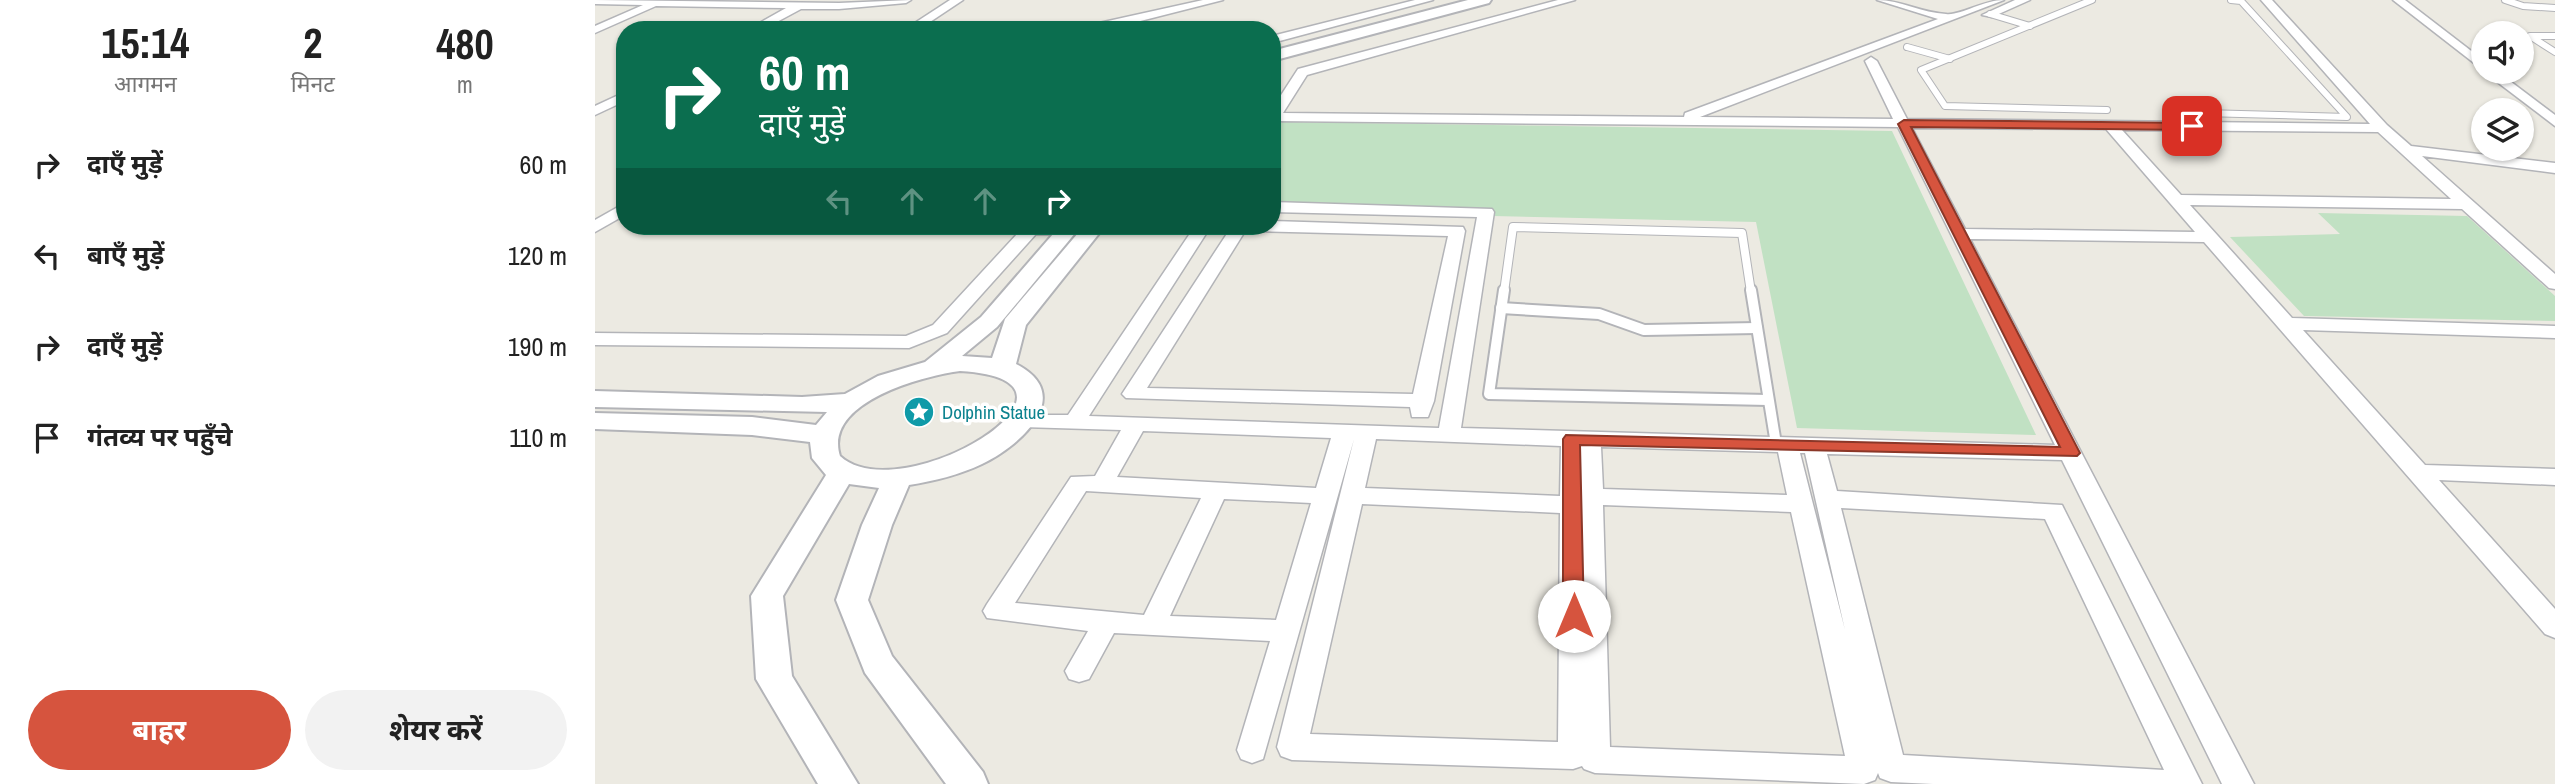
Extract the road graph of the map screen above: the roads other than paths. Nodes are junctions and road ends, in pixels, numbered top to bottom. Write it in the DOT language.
graph roads {
  1 [pos="906,0"];
  2 [pos="958,0"];
  3 [pos="1218,0"];
  4 [pos="1428,0"];
  5 [pos="1457,0"];
  6 [pos="1484,0"];
  7 [pos="1570,0"];
  8 [pos="1881,0"];
  9 [pos="1999,0"];
  10 [pos="2025,0"];
  11 [pos="2092,0"];
  12 [pos="2231,0"];
  13 [pos="2266,0"];
  14 [pos="2398,0"];
  15 [pos="2505,0"];
  16 [pos="595,1"];
  17 [pos="661,1"];
  18 [pos="801,5"];
  19 [pos="2555,8"];
  20 [pos="1990,14"];
  21 [pos="1949,19"];
  22 [pos="770,21"];
  23 [pos="924,21"];
  24 [pos="1121,21"];
  25 [pos="1966,23"];
  26 [pos="2030,26"];
  27 [pos="595,30"];
  28 [pos="2555,36"];
  29 [pos="1281,38"];
  30 [pos="1281,46"];
  31 [pos="1907,47"];
  32 [pos="2555,52"];
  33 [pos="1281,54"];
  34 [pos="2471,57"];
  35 [pos="1949,59"];
  36 [pos="1871,61"];
  37 [pos="2506,84"];
  38 [pos="616,100"];
  39 [pos="1281,106"];
  40 [pos="2036,108"];
  41 [pos="595,111"];
  42 [pos="2203,113"];
  43 [pos="2109,118"];
  44 [pos="1281,119"];
  45 [pos="1678,121"];
  46 [pos="1715,121"];
  47 [pos="2555,122"];
  48 [pos="1904,124"];
  49 [pos="2049,125"];
  50 [pos="2382,128"];
  51 [pos="2407,150"];
  52 [pos="2555,168"];
  53 [pos="2178,200"];
  54 [pos="2466,204"];
  55 [pos="1281,207"];
  56 [pos="1460,211"];
  57 [pos="1281,227"];
  58 [pos="1457,231"];
  59 [pos="1961,234"];
  60 [pos="1026,235"];
  61 [pos="1074,235"];
  62 [pos="1076,235"];
  63 [pos="1197,235"];
  64 [pos="1234,235"];
  65 [pos="2210,237"];
  66 [pos="2555,284"];
  67 [pos="1501,308"];
  68 [pos="2287,324"];
  69 [pos="1757,328"];
  70 [pos="2555,332"];
  71 [pos="595,339"];
  72 [pos="934,366"];
  73 [pos="1003,366"];
  74 [pos="595,399"];
  75 [pos="1768,400"];
  76 [pos="1423,401"];
  77 [pos="852,402"];
  78 [pos="1022,420"];
  79 [pos="595,421"];
  80 [pos="1074,422"];
  81 [pos="1136,424"];
  82 [pos="1355,432"];
  83 [pos="1417,432"];
  84 [pos="1448,433"];
  85 [pos="825,435"];
  86 [pos="1581,440"];
  87 [pos="1781,444"];
  88 [pos="1814,445"];
  89 [pos="2071,453"];
  90 [pos="842,472"];
  91 [pos="2418,472"];
  92 [pos="2555,477"];
  93 [pos="898,478"];
  94 [pos="1102,484"];
  95 [pos="1216,491"];
  96 [pos="1344,491"];
  97 [pos="1579,499"];
  98 [pos="1814,501"];
  99 [pos="1107,622"];
  100 [pos="1152,626"];
  101 [pos="2555,627"];
  102 [pos="1285,631"];
  103 [pos="1079,671"];
  104 [pos="1252,750"];
  105 [pos="839,784"];
  106 [pos="969,784"];
  107 [pos="2170,784"];
  108 [pos="2186,784"];
  109 [pos="2238,784"];
  1 -- 18 [label="street"];
  2 -- 23 [label="street"];
  3 -- 24 [label="street"];
  4 -- 29 [label="street"];
  5 -- 30 [label="street"];
  6 -- 33 [label="street"];
  7 -- 39 [label="street"];
  8 -- 21 [label="street"];
  9 -- 21 [label="street"];
  10 -- 20 [label="street"];
  11 -- 26 [label="lane"];
  12 -- 42 [label="lane"];
  13 -- 50 [label="street"];
  14 -- 34 [label="street"];
  15 -- 19 [label="lane"];
  16 -- 17 [label="street"];
  17 -- 18 [label="street"];
  17 -- 27 [label="street"];
  18 -- 22 [label="street"];
  20 -- 25 [label="street"];
  20 -- 26 [label="lane"];
  21 -- 25 [label="street"];
  21 -- 45 [label="street"];
  25 -- 31 [label="street"];
  26 -- 35 [label="lane"];
  28 -- 32 [label="lane"];
  31 -- 35 [label="lane"];
  31 -- 36 [label="street"];
  35 -- 40 [label="lane"];
  36 -- 46 [label="street"];
  36 -- 48 [label="street"];
  37 -- 47 [label="street"];
  38 -- 41 [label="street"];
  40 -- 43 [label="lane"];
  40 -- 49 [label="lane"];
  43 -- 49 [label="street"];
  43 -- 50 [label="street"];
  43 -- 53 [label="street"];
  44 -- 45 [label="street"];
  45 -- 46 [label="street"];
  46 -- 48 [label="street"];
  48 -- 49 [label="street"];
  48 -- 59 [label="street"];
  50 -- 51 [label="street"];
  51 -- 52 [label="street"];
  51 -- 54 [label="street"];
  53 -- 54 [label="street"];
  53 -- 65 [label="street"];
  54 -- 66 [label="street"];
  55 -- 56 [label="street"];
  56 -- 58 [label="street"];
  56 -- 84 [label="street"];
  57 -- 58 [label="street"];
  58 -- 76 [label="street"];
  59 -- 65 [label="street"];
  59 -- 89 [label="street"];
  60 -- 71 [label="street"];
  61 -- 72 [label="street"];
  62 -- 73 [label="street"];
  63 -- 80 [label="street"];
  64 -- 76 [label="street"];
  65 -- 68 [label="street"];
  67 -- 69 [label="lane"];
  67 -- 69 [label="lane"];
  67 -- 75 [label="lane"];
  68 -- 70 [label="street"];
  68 -- 91 [label="street"];
  69 -- 75 [label="lane"];
  72 -- 73 [label="street"];
  72 -- 77 [label="street"];
  73 -- 78 [label="street"];
  74 -- 77 [label="street"];
  75 -- 87 [label="lane"];
  76 -- 83 [label="street"];
  77 -- 85 [label="street"];
  78 -- 80 [label="street"];
  78 -- 93 [label="street"];
  79 -- 85 [label="street"];
  80 -- 81 [label="street"];
  81 -- 82 [label="street"];
  81 -- 94 [label="street"];
  82 -- 83 [label="street"];
  82 -- 96 [label="street"];
  83 -- 84 [label="street"];
  84 -- 86 [label="street"];
  85 -- 90 [label="street"];
  86 -- 87 [label="street"];
  86 -- 97 [label="street"];
  87 -- 88 [label="street"];
  87 -- 98 [label="street"];
  88 -- 89 [label="street"];
  88 -- 98 [label="street"];
  89 -- 109 [label="street"];
  90 -- 93 [label="street"];
  90 -- 105 [label="street"];
  91 -- 92 [label="street"];
  91 -- 101 [label="street"];
  93 -- 106 [label="street"];
  94 -- 95 [label="street"];
  94 -- 99 [label="street"];
  95 -- 96 [label="street"];
  95 -- 100 [label="street"];
  96 -- 97 [label="street"];
  96 -- 97 [label="street"];
  96 -- 102 [label="street"];
  97 -- 98 [label="street"];
  97 -- 98 [label="street"];
  98 -- 107 [label="street"];
  98 -- 108 [label="street"];
  99 -- 100 [label="street"];
  99 -- 103 [label="street"];
  100 -- 102 [label="street"];
  102 -- 104 [label="street"];
}
